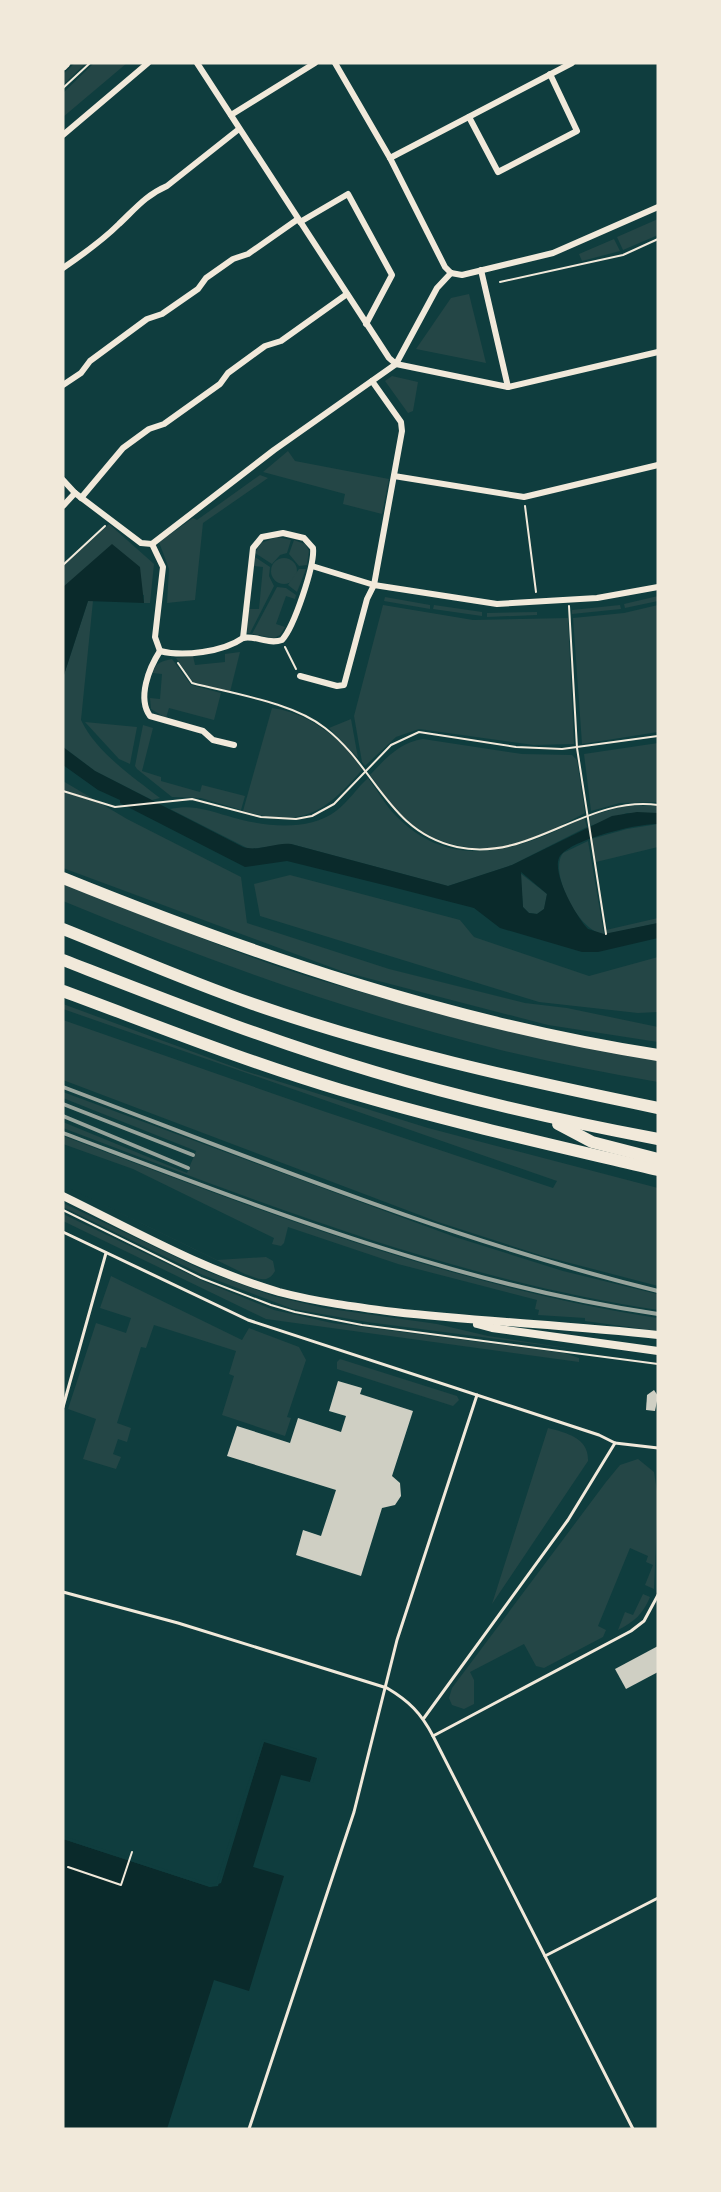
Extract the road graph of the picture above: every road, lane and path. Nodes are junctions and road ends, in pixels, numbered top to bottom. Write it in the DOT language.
graph roads {
  1 [pos="90,63"];
  2 [pos="148,63"];
  3 [pos="197,63"];
  4 [pos="315,63"];
  5 [pos="335,63"];
  6 [pos="572,63"];
  7 [pos="550,74"];
  8 [pos="63,88"];
  9 [pos="231,115"];
  10 [pos="469,117"];
  11 [pos="239,129"];
  12 [pos="63,135"];
  13 [pos="390,158"];
  14 [pos="658,207"];
  15 [pos="299,220"];
  16 [pos="658,239"];
  17 [pos="63,268"];
  18 [pos="481,270"];
  19 [pos="451,273"];
  20 [pos="501,282"];
  21 [pos="347,294"];
  22 [pos="366,324"];
  23 [pos="658,352"];
  24 [pos="396,364"];
  25 [pos="372,381"];
  26 [pos="63,385"];
  27 [pos="507,387"];
  28 [pos="658,465"];
  29 [pos="394,476"];
  30 [pos="63,480"];
  31 [pos="78,495"];
  32 [pos="524,497"];
  33 [pos="63,507"];
  34 [pos="111,521"];
  35 [pos="152,544"];
  36 [pos="63,565"];
  37 [pos="312,566"];
  38 [pos="374,585"];
  39 [pos="658,587"];
  40 [pos="569,601"];
  41 [pos="538,603"];
  42 [pos="243,638"];
  43 [pos="282,640"];
  44 [pos="160,651"];
  45 [pos="172,654"];
  46 [pos="300,676"];
  47 [pos="658,736"];
  48 [pos="234,745"];
  49 [pos="577,748"];
  50 [pos="366,770"];
  51 [pos="63,791"];
  52 [pos="658,805"];
  53 [pos="588,814"];
  54 [pos="63,878"];
  55 [pos="63,929"];
  56 [pos="606,934"];
  57 [pos="63,960"];
  58 [pos="63,991"];
  59 [pos="658,1055"];
  60 [pos="658,1108"];
  61 [pos="546,1118"];
  62 [pos="658,1139"];
  63 [pos="573,1150"];
  64 [pos="658,1159"];
  65 [pos="658,1170"];
  66 [pos="658,1179"];
  67 [pos="63,1196"];
  68 [pos="63,1232"];
  69 [pos="106,1253"];
  70 [pos="465,1320"];
  71 [pos="658,1335"];
  72 [pos="658,1351"];
  73 [pos="477,1395"];
  74 [pos="63,1407"];
  75 [pos="615,1443"];
  76 [pos="658,1448"];
  77 [pos="63,1592"];
  78 [pos="658,1595"];
  79 [pos="387,1689"];
  80 [pos="424,1718"];
  81 [pos="433,1736"];
  82 [pos="132,1852"];
  83 [pos="68,1867"];
  84 [pos="658,1898"];
  85 [pos="545,1956"];
  86 [pos="249,2129"];
  87 [pos="633,2129"];
  1 -- 8 [label="path"];
  2 -- 12 [label="street"];
  3 -- 9 [label="street"];
  4 -- 9 [label="street"];
  5 -- 13 [label="street"];
  6 -- 7 [label="street"];
  7 -- 10 [label="street"];
  7 -- 10 [label="street"];
  9 -- 11 [label="street"];
  10 -- 13 [label="street"];
  11 -- 15 [label="street"];
  11 -- 17 [label="street"];
  13 -- 19 [label="street"];
  14 -- 18 [label="street"];
  15 -- 21 [label="street"];
  15 -- 22 [label="street"];
  15 -- 26 [label="street"];
  16 -- 20 [label="path"];
  18 -- 19 [label="street"];
  18 -- 27 [label="street"];
  19 -- 24 [label="street"];
  21 -- 22 [label="street"];
  21 -- 31 [label="street"];
  22 -- 24 [label="street"];
  23 -- 27 [label="street"];
  24 -- 25 [label="street"];
  24 -- 27 [label="street"];
  25 -- 29 [label="street"];
  25 -- 35 [label="street"];
  28 -- 32 [label="street"];
  29 -- 32 [label="street"];
  29 -- 38 [label="street"];
  30 -- 31 [label="street"];
  31 -- 33 [label="street"];
  31 -- 34 [label="street"];
  32 -- 41 [label="path"];
  34 -- 35 [label="street"];
  34 -- 36 [label="path"];
  35 -- 44 [label="street"];
  37 -- 38 [label="street"];
  37 -- 42 [label="street"];
  37 -- 43 [label="street"];
  38 -- 41 [label="street"];
  38 -- 46 [label="street"];
  39 -- 40 [label="street"];
  40 -- 41 [label="street"];
  40 -- 49 [label="path"];
  42 -- 43 [label="street"];
  42 -- 45 [label="street"];
  43 -- 46 [label="path"];
  44 -- 45 [label="street"];
  44 -- 48 [label="street"];
  45 -- 50 [label="path"];
  47 -- 49 [label="path"];
  49 -- 50 [label="path"];
  49 -- 53 [label="path"];
  50 -- 51 [label="path"];
  50 -- 53 [label="path"];
  52 -- 53 [label="path"];
  53 -- 56 [label="path"];
  54 -- 59 [label="highway"];
  55 -- 60 [label="highway"];
  57 -- 61 [label="highway"];
  58 -- 63 [label="highway"];
  61 -- 62 [label="highway"];
  61 -- 64 [label="highway"];
  63 -- 65 [label="highway"];
  63 -- 66 [label="highway"];
  67 -- 70 [label="street"];
  68 -- 69 [label="lane"];
  69 -- 73 [label="lane"];
  69 -- 74 [label="lane"];
  70 -- 71 [label="street"];
  70 -- 72 [label="street"];
  73 -- 75 [label="lane"];
  73 -- 79 [label="lane"];
  75 -- 76 [label="lane"];
  75 -- 80 [label="lane"];
  77 -- 79 [label="lane"];
  78 -- 81 [label="lane"];
  79 -- 80 [label="lane"];
  79 -- 86 [label="lane"];
  80 -- 81 [label="lane"];
  81 -- 85 [label="lane"];
  82 -- 83 [label="path"];
  84 -- 85 [label="lane"];
  85 -- 87 [label="lane"];
}
